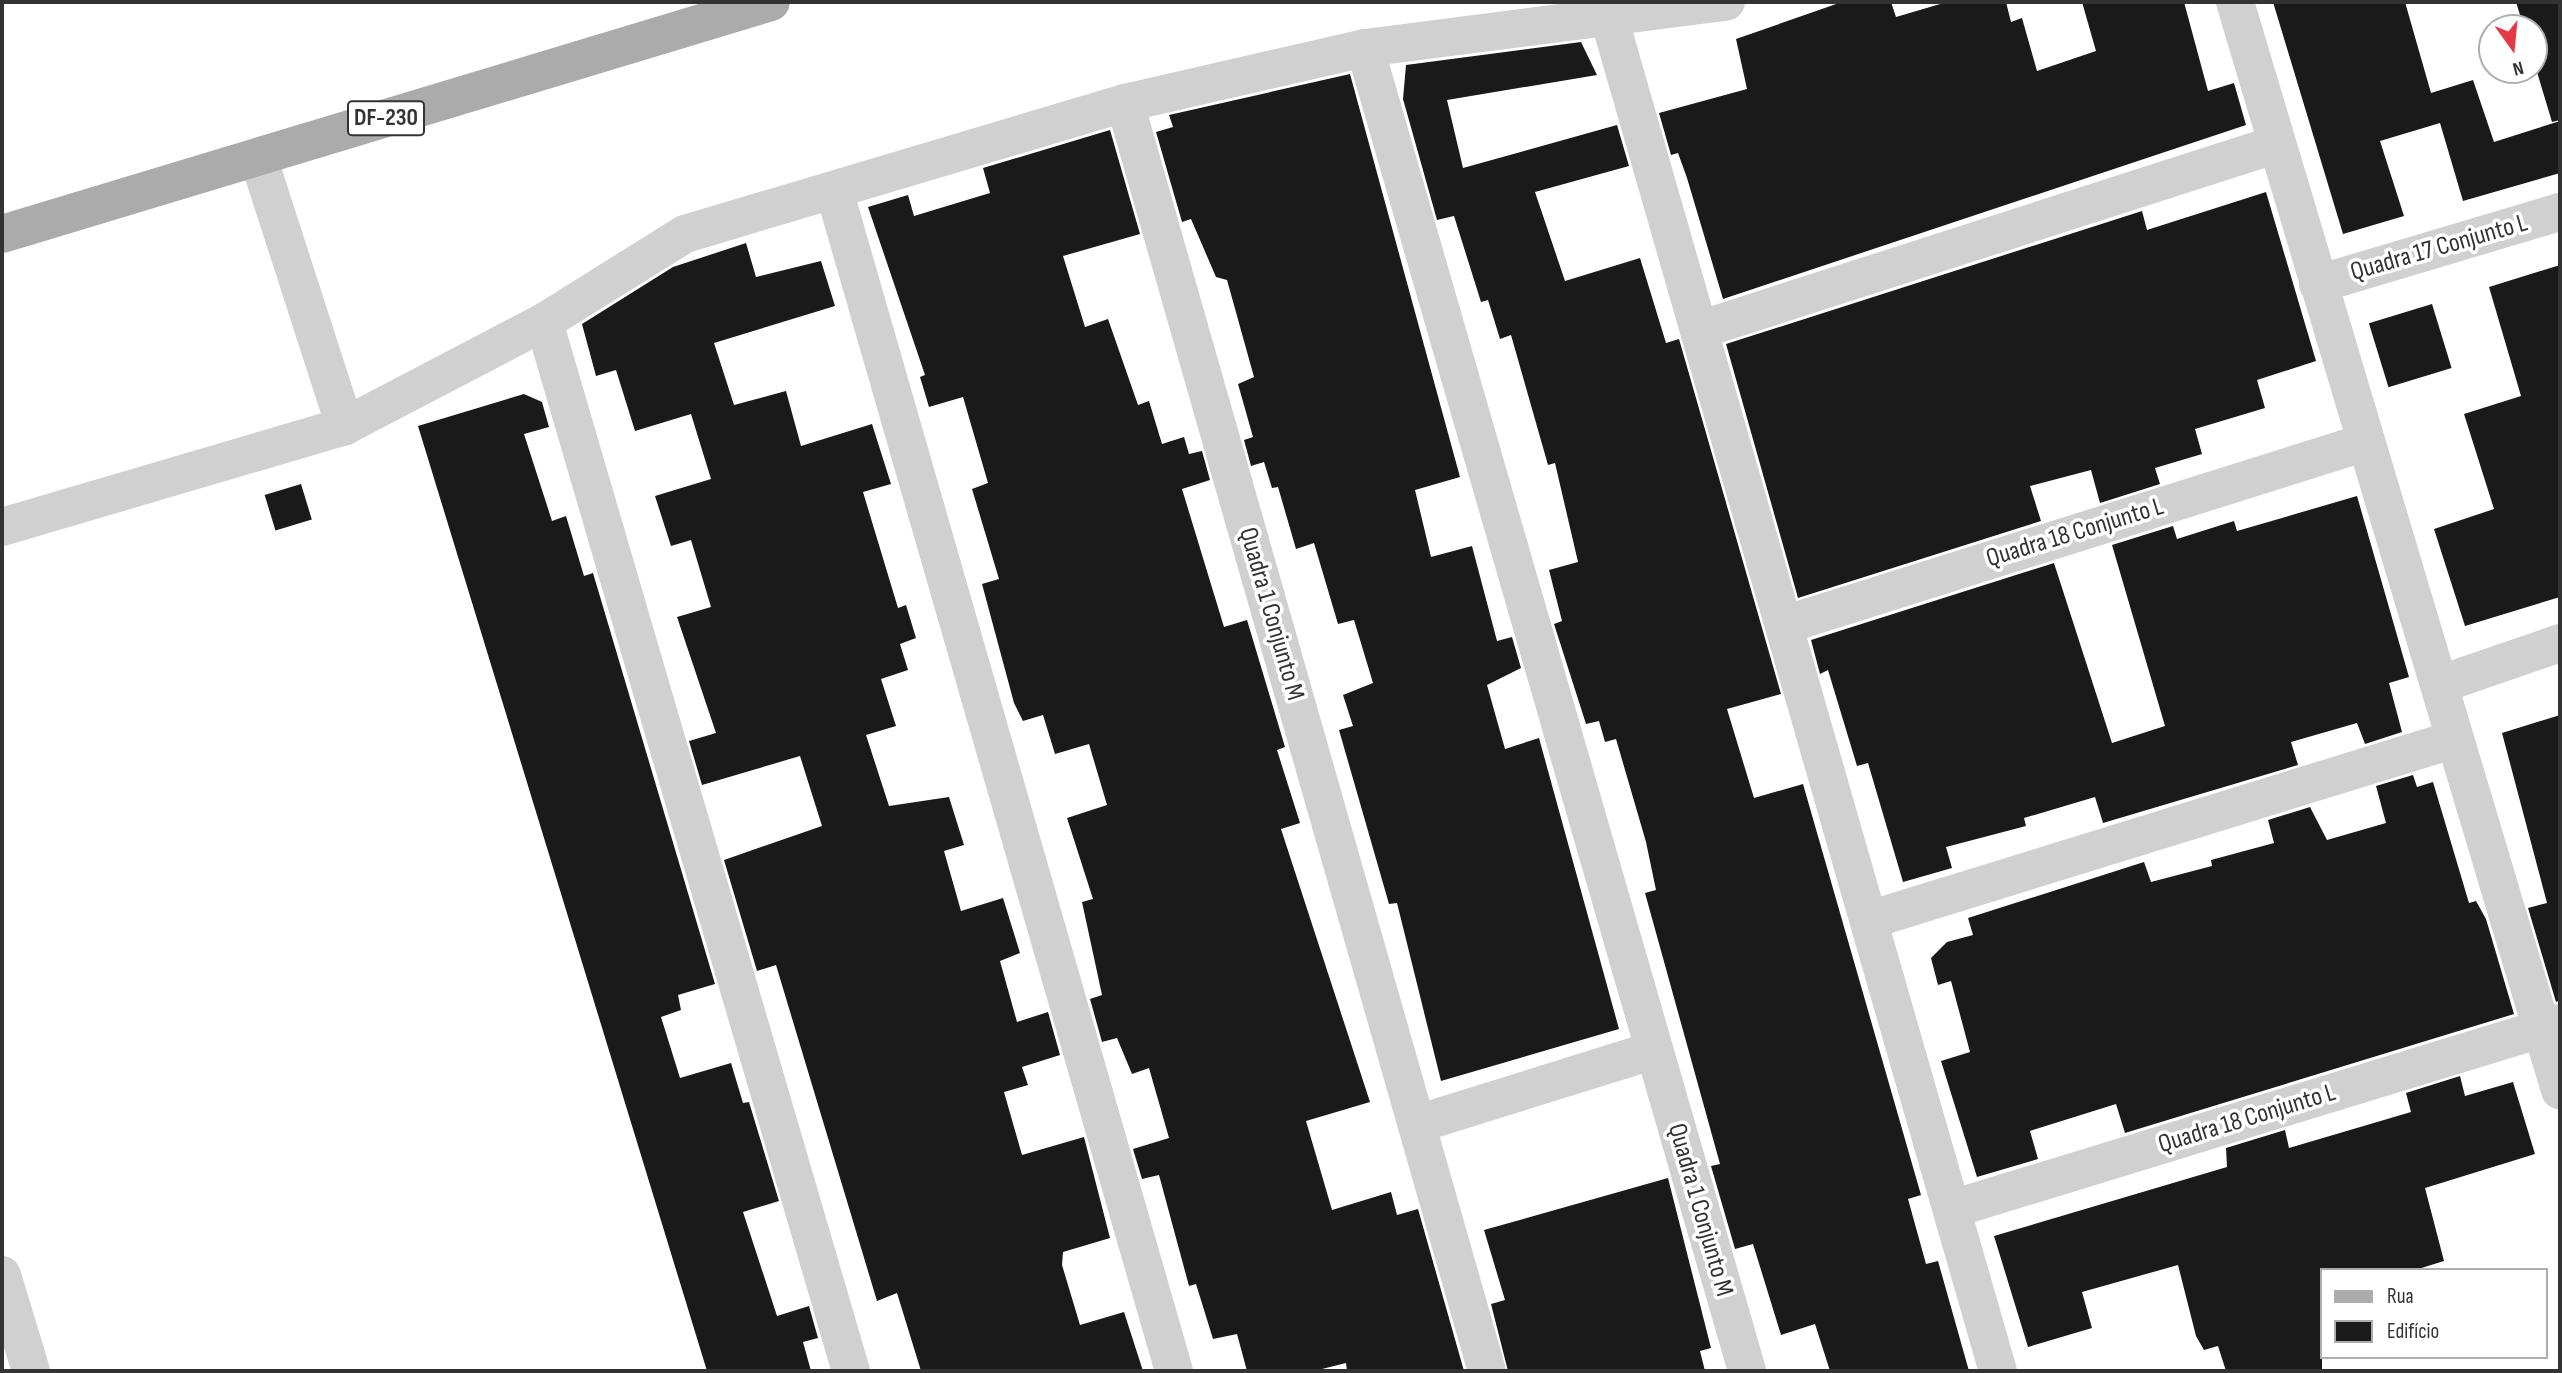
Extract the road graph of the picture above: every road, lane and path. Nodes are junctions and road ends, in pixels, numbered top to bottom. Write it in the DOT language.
graph roads {
  1 [pos="771,2"];
  2 [pos="1726,2"];
  3 [pos="2235,2"];
  4 [pos="1608,14"];
  5 [pos="1503,15"];
  6 [pos="1365,48"];
  7 [pos="1125,103"];
  8 [pos="2277,145"];
  9 [pos="258,156"];
  10 [pos="834,190"];
  11 [pos="2560,212"];
  12 [pos="2,234"];
  13 [pos="2318,284"];
  14 [pos="544,322"];
  15 [pos="1699,330"];
  16 [pos="345,426"];
  17 [pos="2366,442"];
  18 [pos="2,527"];
  19 [pos="1784,625"];
  20 [pos="2560,643"];
  21 [pos="2441,684"];
  22 [pos="2455,739"];
  23 [pos="1869,920"];
  24 [pos="2551,1026"];
  25 [pos="1654,1050"];
  26 [pos="2560,1090"];
  27 [pos="1416,1124"];
  28 [pos="1952,1209"];
  29 [pos="2,1279"];
  30 [pos="31,1371"];
  31 [pos="851,1371"];
  32 [pos="1174,1371"];
  33 [pos="1487,1371"];
  34 [pos="1747,1371"];
  35 [pos="1998,1371"];
  1 -- 9 [label="main road, DF-230 / DF-230"];
  2 -- 4 [label="street"];
  3 -- 8 [label="street"];
  4 -- 5 [label="street"];
  4 -- 15 [label="street"];
  5 -- 6 [label="street"];
  6 -- 7 [label="street"];
  6 -- 25 [label="street, Quadra 1 Conjunto M"];
  7 -- 10 [label="street"];
  7 -- 27 [label="street, Quadra 1 Conjunto M"];
  8 -- 13 [label="street"];
  8 -- 15 [label="street"];
  9 -- 12 [label="main road, DF-230 / DF-230"];
  9 -- 16 [label="street"];
  10 -- 14 [label="street"];
  10 -- 32 [label="street"];
  11 -- 13 [label="street, Quadra 17 Conjunto L"];
  13 -- 17 [label="street"];
  14 -- 16 [label="street"];
  14 -- 31 [label="street"];
  15 -- 19 [label="street"];
  16 -- 18 [label="street"];
  17 -- 19 [label="street, Quadra 18 Conjunto L"];
  17 -- 21 [label="street"];
  19 -- 23 [label="street"];
  20 -- 21 [label="street"];
  21 -- 22 [label="street"];
  22 -- 23 [label="street"];
  22 -- 24 [label="street"];
  23 -- 28 [label="street"];
  24 -- 26 [label="street"];
  24 -- 28 [label="street, Quadra 18 Conjunto L"];
  25 -- 27 [label="street"];
  25 -- 34 [label="street, Quadra 1 Conjunto M"];
  27 -- 33 [label="street, Quadra 1 Conjunto M"];
  28 -- 35 [label="street"];
  29 -- 30 [label="street"];
}
